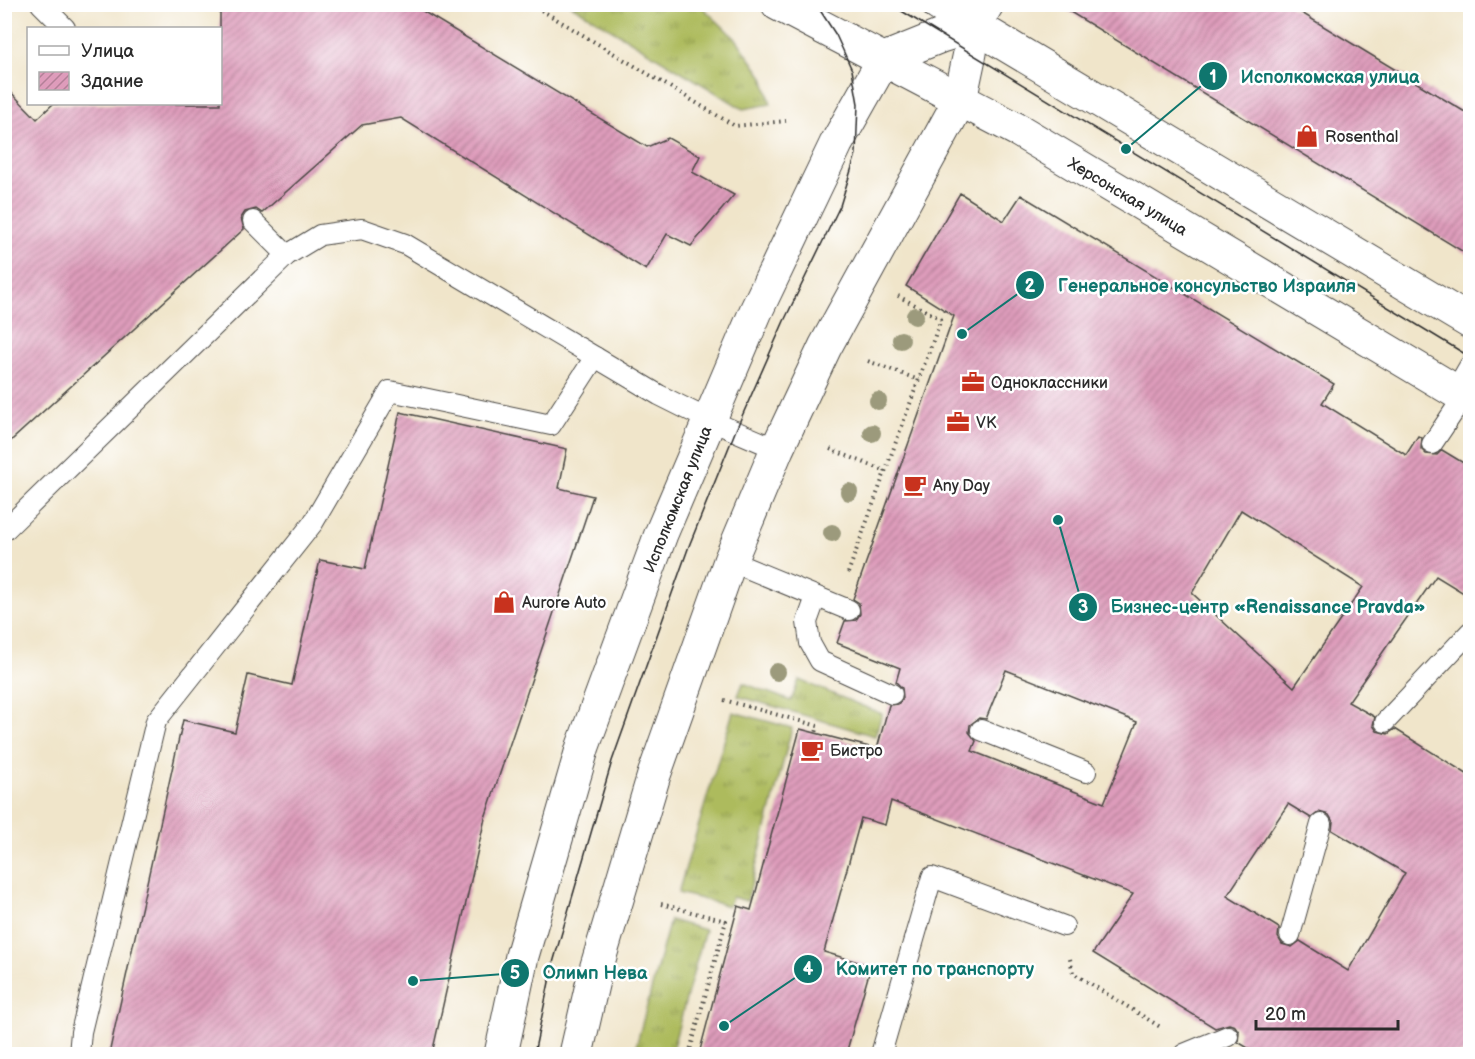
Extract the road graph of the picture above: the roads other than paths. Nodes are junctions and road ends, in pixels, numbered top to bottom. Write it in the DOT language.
graph roads {
  1 [pos="41,4"];
  2 [pos="778,4"];
  3 [pos="938,4"];
  4 [pos="981,15"];
  5 [pos="64,27"];
  6 [pos="884,60"];
  7 [pos="960,100"];
  8 [pos="253,221"];
  9 [pos="287,255"];
  10 [pos="1470,322"];
  11 [pos="595,357"];
  12 [pos="1466,388"];
  13 [pos="709,420"];
  14 [pos="1432,444"];
  15 [pos="777,449"];
  16 [pos="4,531"];
  17 [pos="730,561"];
  18 [pos="816,597"];
  19 [pos="843,608"];
  20 [pos="1470,632"];
  21 [pos="892,694"];
  22 [pos="1385,722"];
  23 [pos="981,730"];
  24 [pos="1086,772"];
  25 [pos="1321,824"];
  26 [pos="1064,926"];
  27 [pos="1290,935"];
  28 [pos="1228,1036"];
  29 [pos="1191,1052"];
  30 [pos="79,1054"];
  31 [pos="501,1054"];
  32 [pos="576,1054"];
  33 [pos="881,1054"];
  1 -- 5 [label="lane"];
  2 -- 6 [label="street, Херсонская улица"];
  3 -- 4 [label="street"];
  4 -- 6 [label="street"];
  4 -- 7 [label="street"];
  4 -- 10 [label="street"];
  6 -- 7 [label="street, Херсонская улица"];
  6 -- 13 [label="street, Исполкомская улица"];
  7 -- 12 [label="street, Херсонская улица"];
  7 -- 15 [label="street"];
  8 -- 9 [label="lane"];
  9 -- 11 [label="lane"];
  9 -- 16 [label="lane"];
  11 -- 13 [label="lane"];
  11 -- 30 [label="lane"];
  12 -- 14 [label="lane"];
  13 -- 15 [label="lane"];
  13 -- 31 [label="street, Исполкомская улица"];
  15 -- 17 [label="street"];
  17 -- 18 [label="lane"];
  17 -- 32 [label="street"];
  18 -- 19 [label="lane"];
  18 -- 21 [label="lane"];
  20 -- 22 [label="lane"];
  23 -- 24 [label="lane"];
  25 -- 27 [label="lane"];
  26 -- 33 [label="lane"];
  28 -- 29 [label="lane"];
}
